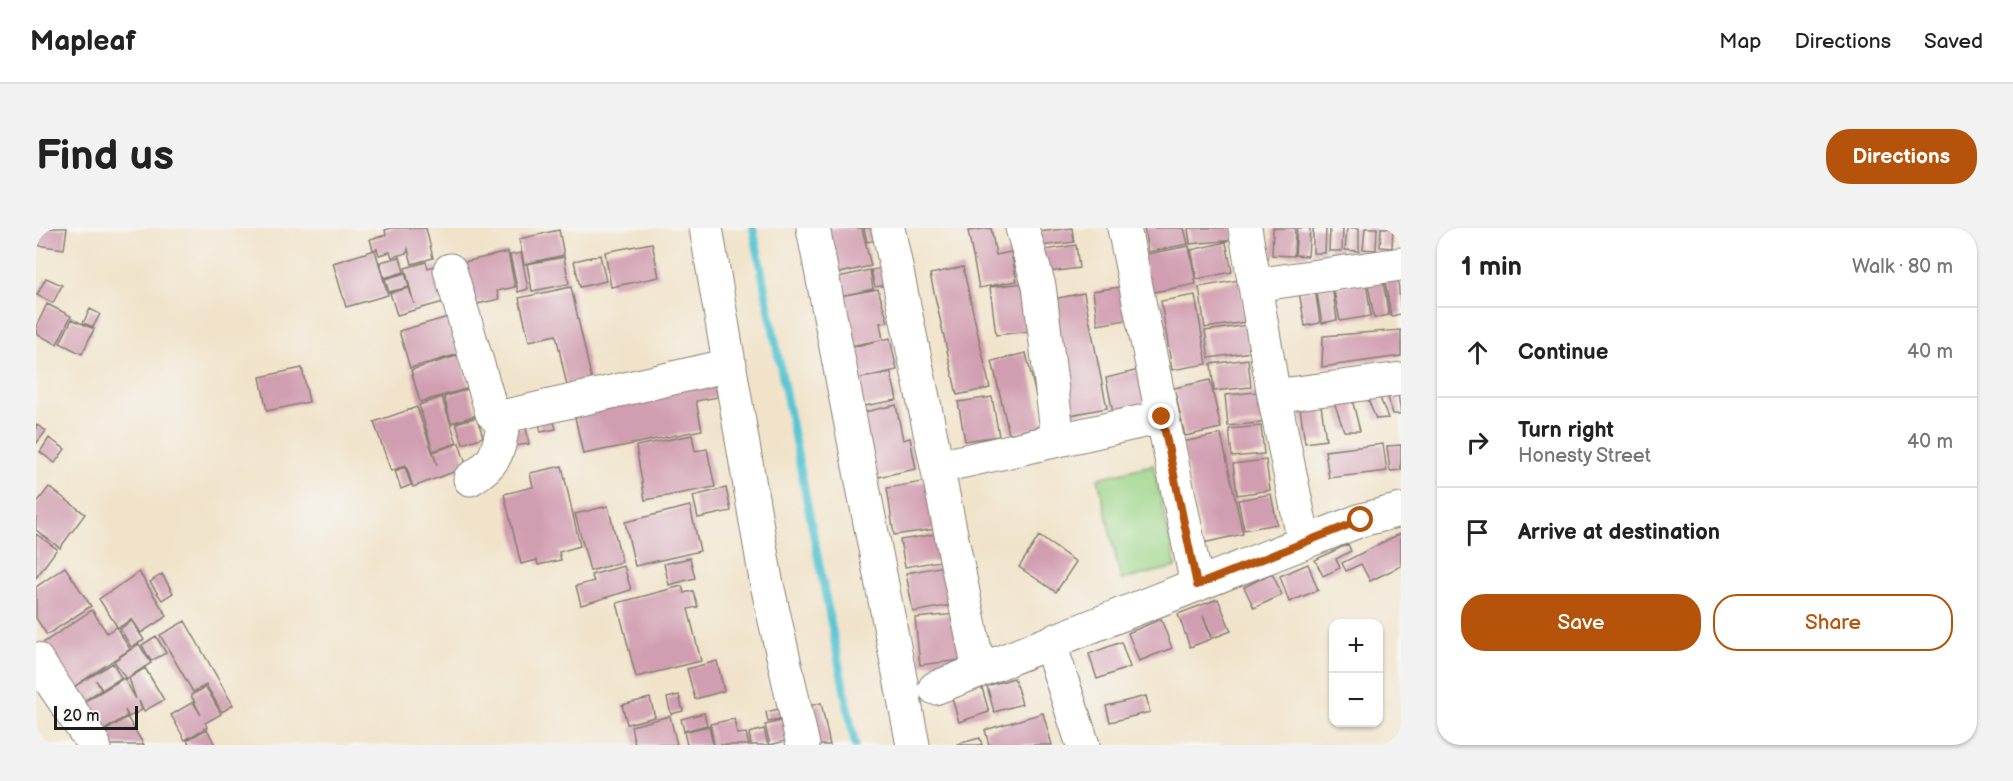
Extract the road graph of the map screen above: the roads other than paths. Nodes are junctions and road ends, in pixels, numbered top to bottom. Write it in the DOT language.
graph roads {
  1 [pos="706,228"];
  2 [pos="813,228"];
  3 [pos="888,228"];
  4 [pos="1022,228"];
  5 [pos="1124,228"];
  6 [pos="1245,228"];
  7 [pos="1401,264"];
  8 [pos="450,270"];
  9 [pos="1255,285"];
  10 [pos="729,365"];
  11 [pos="1401,379"];
  12 [pos="1274,396"];
  13 [pos="505,417"];
  14 [pos="1162,417"];
  15 [pos="1058,440"];
  16 [pos="938,467"];
  17 [pos="470,478"];
  18 [pos="1401,510"];
  19 [pos="1304,542"];
  20 [pos="1197,585"];
  21 [pos="1050,644"];
  22 [pos="37,663"];
  23 [pos="979,670"];
  24 [pos="935,688"];
  25 [pos="94,745"];
  26 [pos="803,745"];
  27 [pos="913,745"];
  28 [pos="1083,745"];
  1 -- 10 [label="street"];
  2 -- 27 [label="street"];
  3 -- 16 [label="street"];
  4 -- 15 [label="street"];
  5 -- 14 [label="street"];
  6 -- 9 [label="street"];
  7 -- 9 [label="street"];
  8 -- 13 [label="street"];
  9 -- 12 [label="street"];
  10 -- 13 [label="street"];
  10 -- 26 [label="street"];
  11 -- 12 [label="street"];
  12 -- 19 [label="street"];
  13 -- 17 [label="street"];
  14 -- 15 [label="street"];
  14 -- 20 [label="street"];
  15 -- 16 [label="street"];
  16 -- 23 [label="street"];
  18 -- 19 [label="street"];
  19 -- 20 [label="street"];
  20 -- 21 [label="street"];
  21 -- 23 [label="street"];
  21 -- 28 [label="street"];
  22 -- 25 [label="street"];
  23 -- 24 [label="street"];
}
